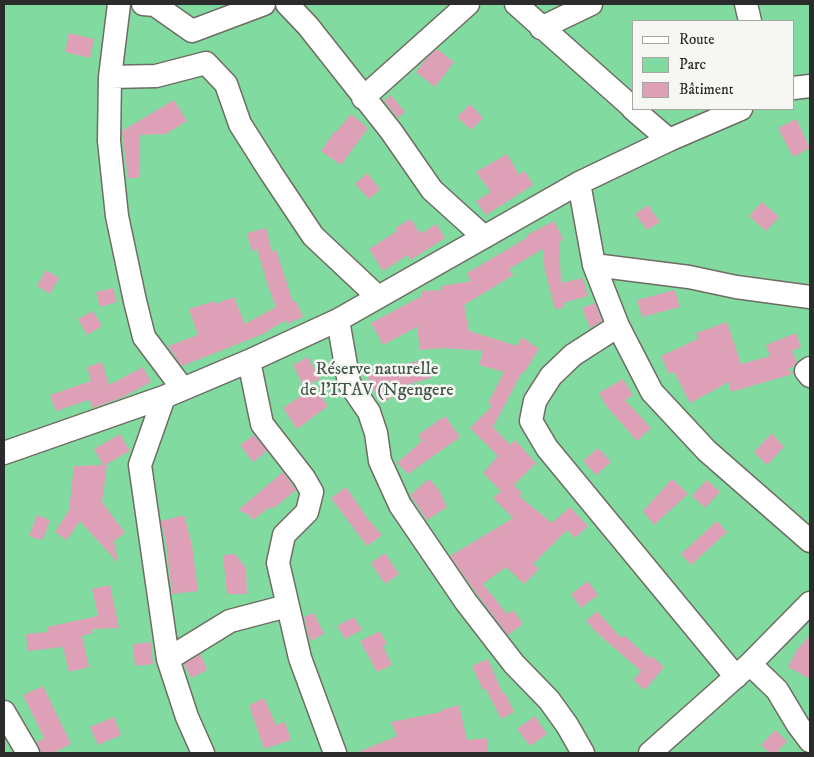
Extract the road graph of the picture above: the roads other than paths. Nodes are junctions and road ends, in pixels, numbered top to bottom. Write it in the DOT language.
graph roads {
  1 [pos="119,4"];
  2 [pos="143,4"];
  3 [pos="264,4"];
  4 [pos="287,4"];
  5 [pos="468,4"];
  6 [pos="516,4"];
  7 [pos="591,4"];
  8 [pos="746,4"];
  9 [pos="750,20"];
  10 [pos="541,28"];
  11 [pos="192,31"];
  12 [pos="206,63"];
  13 [pos="110,77"];
  14 [pos="810,86"];
  15 [pos="794,88"];
  16 [pos="363,98"];
  17 [pos="632,107"];
  18 [pos="635,110"];
  19 [pos="739,110"];
  20 [pos="669,140"];
  21 [pos="579,184"];
  22 [pos="484,237"];
  23 [pos="594,265"];
  24 [pos="378,297"];
  25 [pos="810,297"];
  26 [pos="338,320"];
  27 [pos="618,326"];
  28 [pos="249,361"];
  29 [pos="810,368"];
  30 [pos="810,376"];
  31 [pos="173,393"];
  32 [pos="4,453"];
  33 [pos="810,541"];
  34 [pos="810,603"];
  35 [pos="286,606"];
  36 [pos="168,659"];
  37 [pos="743,670"];
  38 [pos="4,712"];
  39 [pos="810,741"];
  40 [pos="657,751"];
  41 [pos="28,753"];
  42 [pos="203,753"];
  43 [pos="335,753"];
  44 [pos="583,753"];
  1 -- 13 [label="street"];
  2 -- 11 [label="street"];
  3 -- 11 [label="street"];
  4 -- 16 [label="street"];
  5 -- 16 [label="street"];
  6 -- 10 [label="street"];
  7 -- 10 [label="street"];
  8 -- 9 [label="street"];
  10 -- 17 [label="street"];
  11 -- 12 [label="street"];
  12 -- 13 [label="street"];
  12 -- 24 [label="street"];
  13 -- 31 [label="street"];
  14 -- 15 [label="street"];
  16 -- 22 [label="street"];
  18 -- 20 [label="street"];
  19 -- 20 [label="street"];
  20 -- 21 [label="street"];
  21 -- 22 [label="street"];
  21 -- 23 [label="street"];
  22 -- 24 [label="street"];
  23 -- 25 [label="street"];
  23 -- 27 [label="street"];
  24 -- 26 [label="street"];
  26 -- 28 [label="street"];
  26 -- 44 [label="street"];
  27 -- 33 [label="street"];
  27 -- 37 [label="street"];
  28 -- 31 [label="street"];
  28 -- 35 [label="street"];
  29 -- 30 [label="street"];
  31 -- 32 [label="street"];
  31 -- 36 [label="street"];
  34 -- 37 [label="street"];
  35 -- 36 [label="street"];
  35 -- 43 [label="street"];
  36 -- 42 [label="street"];
  37 -- 39 [label="street"];
  37 -- 40 [label="street"];
  38 -- 41 [label="street"];
}
